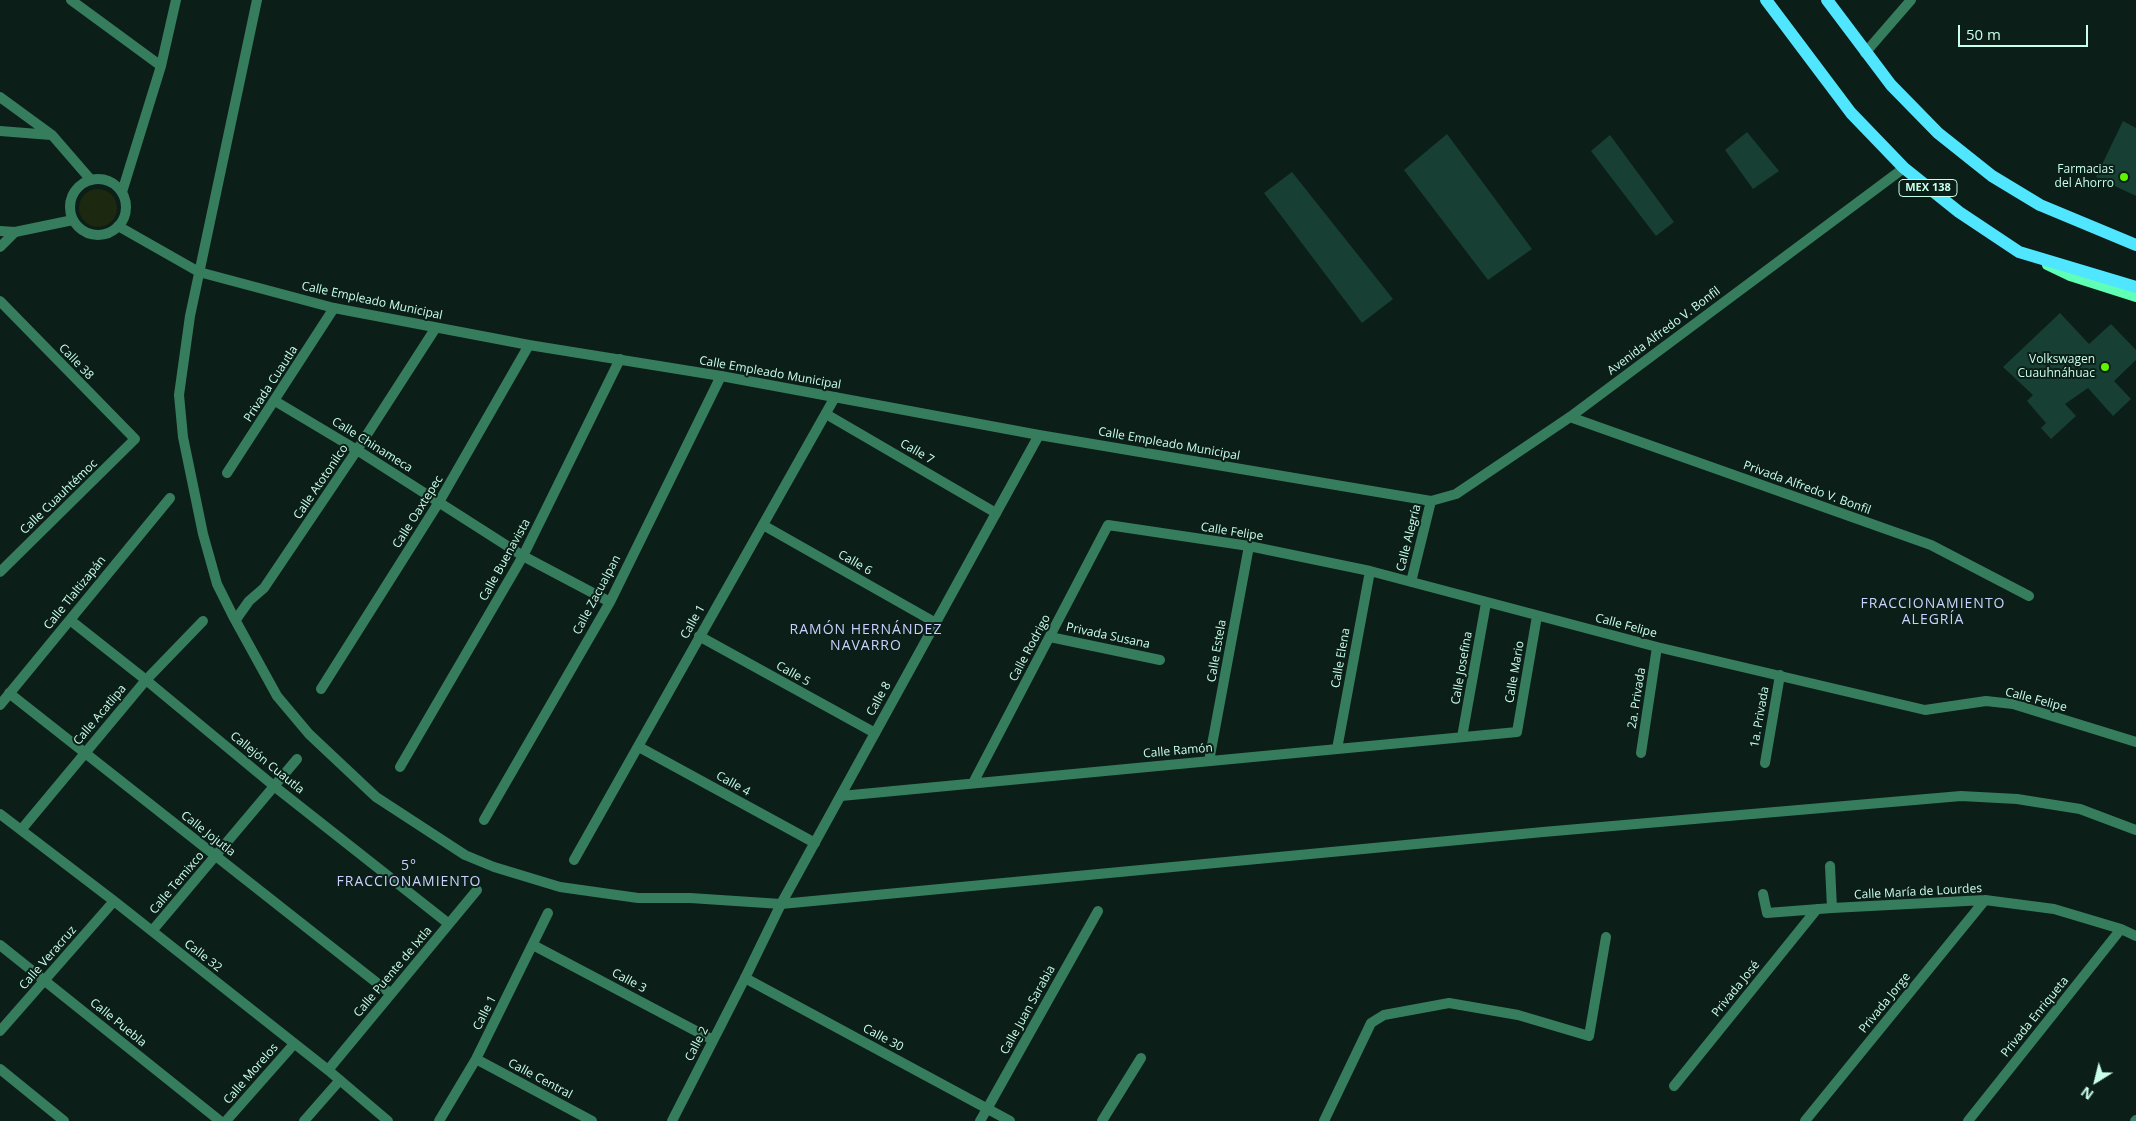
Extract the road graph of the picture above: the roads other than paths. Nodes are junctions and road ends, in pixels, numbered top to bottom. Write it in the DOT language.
graph roads {
  1 [pos="71,0"];
  2 [pos="176,0"];
  3 [pos="257,0"];
  4 [pos="1766,0"];
  5 [pos="1828,0"];
  6 [pos="1911,0"];
  7 [pos="1865,53"];
  8 [pos="161,66"];
  9 [pos="0,97"];
  10 [pos="0,131"];
  11 [pos="52,135"];
  12 [pos="1904,168"];
  13 [pos="91,180"];
  14 [pos="122,192"];
  15 [pos="73,220"];
  16 [pos="118,226"];
  17 [pos="0,231"];
  18 [pos="15,232"];
  19 [pos="2136,244"];
  20 [pos="0,247"];
  21 [pos="2019,252"];
  22 [pos="199,272"];
  23 [pos="2136,287"];
  24 [pos="2136,297"];
  25 [pos="0,301"];
  26 [pos="334,308"];
  27 [pos="435,328"];
  28 [pos="529,345"];
  29 [pos="620,359"];
  30 [pos="721,376"];
  31 [pos="836,397"];
  32 [pos="275,401"];
  33 [pos="826,414"];
  34 [pos="1570,417"];
  35 [pos="1039,435"];
  36 [pos="135,439"];
  37 [pos="357,450"];
  38 [pos="227,473"];
  39 [pos="170,498"];
  40 [pos="1431,500"];
  41 [pos="439,502"];
  42 [pos="996,513"];
  43 [pos="763,524"];
  44 [pos="1108,525"];
  45 [pos="1249,546"];
  46 [pos="523,556"];
  47 [pos="0,572"];
  48 [pos="1370,572"];
  49 [pos="1411,582"];
  50 [pos="2029,596"];
  51 [pos="610,602"];
  52 [pos="1486,603"];
  53 [pos="1537,616"];
  54 [pos="237,618"];
  55 [pos="70,620"];
  56 [pos="202,621"];
  57 [pos="936,623"];
  58 [pos="699,636"];
  59 [pos="1050,636"];
  60 [pos="1657,647"];
  61 [pos="1160,660"];
  62 [pos="1780,675"];
  63 [pos="146,680"];
  64 [pos="321,688"];
  65 [pos="9,693"];
  66 [pos="0,705"];
  67 [pos="1517,732"];
  68 [pos="875,734"];
  69 [pos="1462,737"];
  70 [pos="2136,742"];
  71 [pos="639,747"];
  72 [pos="1337,749"];
  73 [pos="85,753"];
  74 [pos="1641,753"];
  75 [pos="298,759"];
  76 [pos="1209,761"];
  77 [pos="1765,763"];
  78 [pos="400,767"];
  79 [pos="973,783"];
  80 [pos="274,786"];
  81 [pos="840,796"];
  82 [pos="0,814"];
  83 [pos="484,820"];
  84 [pos="21,830"];
  85 [pos="2136,830"];
  86 [pos="815,843"];
  87 [pos="216,856"];
  88 [pos="574,860"];
  89 [pos="1830,866"];
  90 [pos="477,890"];
  91 [pos="1763,894"];
  92 [pos="1985,900"];
  93 [pos="114,901"];
  94 [pos="781,904"];
  95 [pos="1832,908"];
  96 [pos="1816,909"];
  97 [pos="1098,911"];
  98 [pos="548,913"];
  99 [pos="449,924"];
  100 [pos="2121,929"];
  101 [pos="152,931"];
  102 [pos="2136,936"];
  103 [pos="1606,937"];
  104 [pos="0,945"];
  105 [pos="533,945"];
  106 [pos="745,978"];
  107 [pos="44,981"];
  108 [pos="391,994"];
  109 [pos="0,1032"];
  110 [pos="713,1040"];
  111 [pos="294,1044"];
  112 [pos="1141,1058"];
  113 [pos="476,1059"];
  114 [pos="0,1069"];
  115 [pos="328,1070"];
  116 [pos="340,1080"];
  117 [pos="1674,1086"];
  118 [pos="987,1109"];
  119 [pos="64,1121"];
  120 [pos="220,1121"];
  121 [pos="226,1121"];
  122 [pos="304,1121"];
  123 [pos="388,1121"];
  124 [pos="439,1121"];
  125 [pos="592,1121"];
  126 [pos="672,1121"];
  127 [pos="980,1121"];
  128 [pos="1010,1121"];
  129 [pos="1102,1121"];
  130 [pos="1324,1121"];
  131 [pos="1805,1121"];
  132 [pos="1968,1121"];
  1 -- 8 [label="street"];
  2 -- 8 [label="street"];
  3 -- 22 [label="street"];
  4 -- 12 [label="main road, MEX 138"];
  5 -- 7 [label="main road"];
  6 -- 7 [label="street"];
  7 -- 19 [label="main road"];
  8 -- 14 [label="street"];
  9 -- 11 [label="street"];
  10 -- 11 [label="street"];
  11 -- 13 [label="street"];
  12 -- 21 [label="main road, MEX 138"];
  12 -- 34 [label="street, Avenida Alfredo V. Bonfil"];
  13 -- 14 [label="street"];
  13 -- 15 [label="street"];
  14 -- 16 [label="street"];
  15 -- 16 [label="street"];
  15 -- 18 [label="street"];
  16 -- 22 [label="street, Calle Empleado Municipal"];
  17 -- 18 [label="street"];
  18 -- 20 [label="street"];
  21 -- 23 [label="main road, MEX 138"];
  21 -- 24 [label="main road, MEX 138"];
  22 -- 26 [label="street, Calle Empleado Municipal"];
  22 -- 94 [label="street"];
  25 -- 36 [label="street, Calle 38"];
  26 -- 27 [label="street, Calle Empleado Municipal"];
  26 -- 32 [label="street, Privada Cuautla"];
  27 -- 28 [label="street, Calle Empleado Municipal"];
  27 -- 37 [label="street, Calle Atotonilco"];
  28 -- 29 [label="street, Calle Empleado Municipal"];
  28 -- 41 [label="street, Calle Oaxtepec"];
  29 -- 30 [label="street, Calle Empleado Municipal"];
  29 -- 46 [label="street, Calle Buenavista"];
  30 -- 31 [label="street, Calle Empleado Municipal"];
  30 -- 51 [label="street, Calle Zacualpan"];
  31 -- 33 [label="street, Calle 1"];
  31 -- 35 [label="street, Calle Empleado Municipal"];
  32 -- 37 [label="street, Calle Chinameca"];
  32 -- 38 [label="street, Privada Cuautla"];
  33 -- 42 [label="street, Calle 7"];
  33 -- 43 [label="street, Calle 1"];
  34 -- 40 [label="street, Avenida Alfredo V. Bonfil"];
  34 -- 50 [label="street, Privada Alfredo V. Bonfil"];
  35 -- 40 [label="street, Calle Empleado Municipal"];
  35 -- 42 [label="street, Calle 8"];
  36 -- 47 [label="street, Calle Cuauhtémoc"];
  37 -- 41 [label="street, Calle Chinameca"];
  37 -- 54 [label="street, Calle Atotonilco"];
  39 -- 55 [label="street, Calle Tlaltizapán"];
  40 -- 49 [label="street, Calle Alegría"];
  41 -- 46 [label="street, Calle Chinameca"];
  41 -- 64 [label="street, Calle Oaxtepec"];
  42 -- 57 [label="street, Calle 8"];
  43 -- 57 [label="street, Calle 6"];
  43 -- 58 [label="street, Calle 1"];
  44 -- 45 [label="street, Calle Felipe"];
  44 -- 59 [label="street, Calle Rodrigo"];
  45 -- 48 [label="street, Calle Felipe"];
  45 -- 76 [label="street, Calle Estela"];
  46 -- 51 [label="street, Calle Chinameca"];
  46 -- 78 [label="street, Calle Buenavista"];
  48 -- 49 [label="street, Calle Felipe"];
  48 -- 72 [label="street, Calle Elena"];
  49 -- 52 [label="street, Calle Felipe"];
  51 -- 83 [label="street, Calle Zacualpan"];
  52 -- 53 [label="street, Calle Felipe"];
  52 -- 69 [label="street, Calle Josefina"];
  53 -- 60 [label="street, Calle Felipe"];
  53 -- 67 [label="street, Calle Mario"];
  55 -- 63 [label="street, Callejón Cuautla"];
  55 -- 65 [label="street, Calle Tlaltizapán"];
  56 -- 63 [label="street, Calle Acatlipa"];
  57 -- 68 [label="street, Calle 8"];
  58 -- 68 [label="street, Calle 5"];
  58 -- 71 [label="street, Calle 1"];
  59 -- 61 [label="street, Privada Susana"];
  59 -- 79 [label="street, Calle Rodrigo"];
  60 -- 62 [label="street, Calle Felipe"];
  60 -- 74 [label="street, 2a. Privada"];
  62 -- 70 [label="street, Calle Felipe"];
  62 -- 77 [label="street, 1a. Privada"];
  63 -- 73 [label="street, Calle Acatlipa"];
  63 -- 80 [label="street, Callejón Cuautla"];
  65 -- 66 [label="street, Calle Tlaltizapán"];
  65 -- 73 [label="street, Calle Jojutla"];
  67 -- 69 [label="street, Calle Ramón"];
  68 -- 81 [label="street, Calle 8"];
  69 -- 72 [label="street, Calle Ramón"];
  71 -- 86 [label="street, Calle 4"];
  71 -- 88 [label="street, Calle 1"];
  72 -- 76 [label="street, Calle Ramón"];
  73 -- 84 [label="street, Calle Acatlipa"];
  73 -- 87 [label="street, Calle Jojutla"];
  75 -- 80 [label="street, Calle Temixco"];
  76 -- 79 [label="street, Calle Ramón"];
  79 -- 81 [label="street, Calle Ramón"];
  80 -- 87 [label="street, Calle Temixco"];
  80 -- 99 [label="street, Callejón Cuautla"];
  81 -- 86 [label="street, Calle 8"];
  82 -- 84 [label="street, Calle 32"];
  84 -- 93 [label="street, Calle 32"];
  85 -- 94 [label="street"];
  86 -- 94 [label="street, Calle 8"];
  87 -- 101 [label="street, Calle Temixco"];
  87 -- 108 [label="street, Calle Jojutla"];
  89 -- 95 [label="street"];
  90 -- 99 [label="street, Calle Puente de Ixtla"];
  91 -- 96 [label="street, Calle María de Lourdes"];
  92 -- 95 [label="street, Calle María de Lourdes"];
  92 -- 100 [label="street, Calle María de Lourdes"];
  92 -- 131 [label="street, Privada Jorge"];
  93 -- 101 [label="street, Calle 32"];
  93 -- 107 [label="street, Calle Veracruz"];
  94 -- 106 [label="street, Calle 8"];
  95 -- 96 [label="street, Calle María de Lourdes"];
  96 -- 117 [label="street, Privada José"];
  97 -- 118 [label="street, Calle Juan Sarabia"];
  98 -- 105 [label="street, Calle 1"];
  99 -- 108 [label="street, Calle Puente de Ixtla"];
  100 -- 102 [label="street, Calle María de Lourdes"];
  100 -- 132 [label="street, Privada Enriqueta"];
  101 -- 111 [label="street, Calle 32"];
  103 -- 130 [label="street"];
  104 -- 107 [label="street, Calle Puebla"];
  105 -- 110 [label="street, Calle 3"];
  105 -- 113 [label="street, Calle 1"];
  106 -- 110 [label="street, Calle 2"];
  106 -- 118 [label="street, Calle 30"];
  107 -- 109 [label="street, Calle Veracruz"];
  107 -- 120 [label="street, Calle Puebla"];
  108 -- 115 [label="street, Calle Puente de Ixtla"];
  110 -- 126 [label="street, Calle 2"];
  111 -- 115 [label="street, Calle 32"];
  111 -- 121 [label="street, Calle Morelos"];
  112 -- 129 [label="street"];
  113 -- 124 [label="street, Calle 1"];
  113 -- 125 [label="street, Calle Central"];
  114 -- 119 [label="street"];
  115 -- 116 [label="street, Calle 32"];
  116 -- 122 [label="street"];
  116 -- 123 [label="street, Calle 32"];
  118 -- 127 [label="street, Calle Juan Sarabia"];
  118 -- 128 [label="street, Calle 30"];
}
